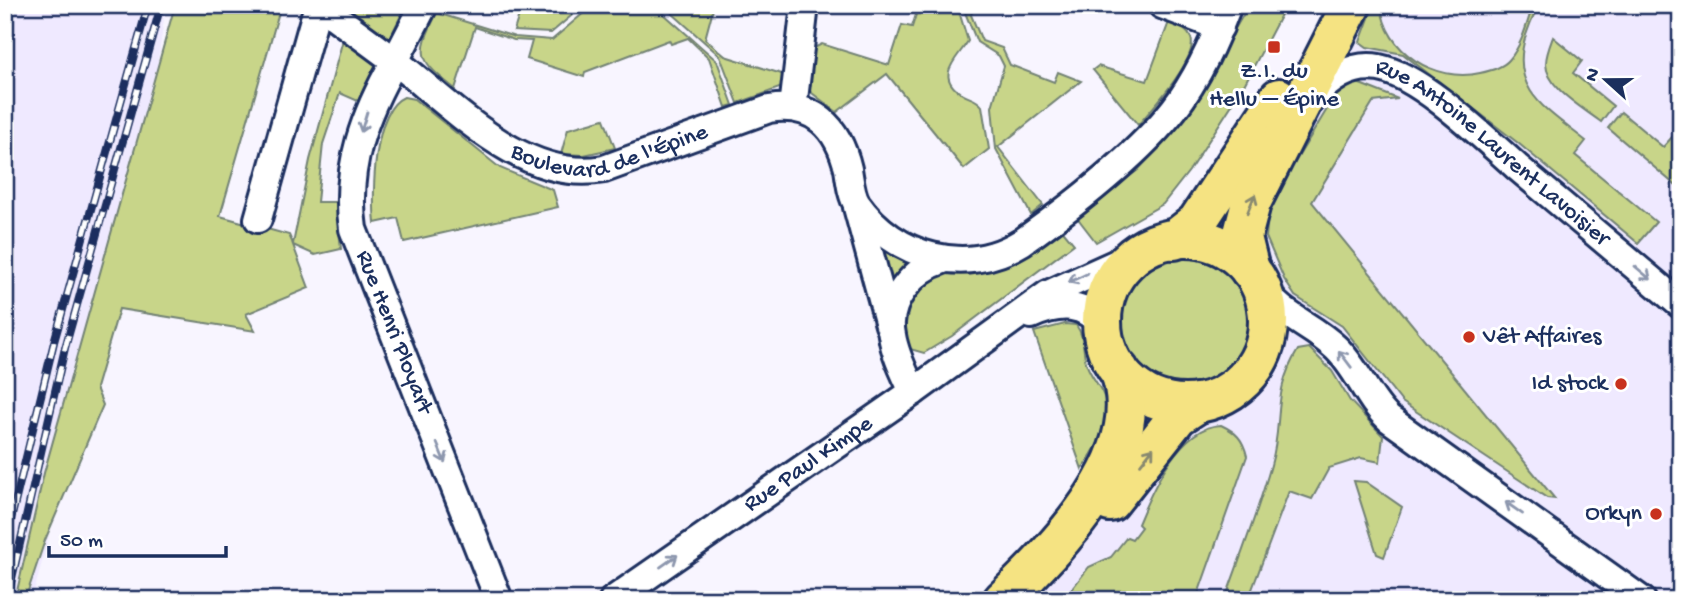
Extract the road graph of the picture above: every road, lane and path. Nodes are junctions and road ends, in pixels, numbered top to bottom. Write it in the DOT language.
graph roads {
  1 [pos="318,5"];
  2 [pos="424,5"];
  3 [pos="805,5"];
  4 [pos="1162,5"];
  5 [pos="1332,5"];
  6 [pos="1351,5"];
  7 [pos="1224,16"];
  8 [pos="395,61"];
  9 [pos="793,108"];
  10 [pos="1297,114"];
  11 [pos="856,202"];
  12 [pos="258,219"];
  13 [pos="1158,246"];
  14 [pos="943,260"];
  15 [pos="1255,278"];
  16 [pos="1681,305"];
  17 [pos="1004,328"];
  18 [pos="1103,328"];
  19 [pos="891,333"];
  20 [pos="1118,370"];
  21 [pos="913,392"];
  22 [pos="1198,403"];
  23 [pos="1641,599"];
  24 [pos="499,600"];
  25 [pos="613,600"];
  26 [pos="1003,600"];
  27 [pos="1022,600"];
  1 -- 8 [label="street, Boulevard de l'Épine"];
  1 -- 12 [label="street"];
  2 -- 8 [label="street"];
  3 -- 9 [label="street"];
  4 -- 7 [label="street"];
  5 -- 13 [label="main road"];
  6 -- 10 [label="main road"];
  7 -- 14 [label="street"];
  8 -- 9 [label="street, Boulevard de l'Épine"];
  8 -- 24 [label="street, Rue Henri Ployart, one-way"];
  9 -- 11 [label="street"];
  15 -- 10 [label="main road, one-way"];
  10 -- 16 [label="street, Rue Antoine Laurent Lavoisier, one-way"];
  11 -- 14 [label="street"];
  11 -- 19 [label="street"];
  13 -- 15 [label="main road"];
  13 -- 17 [label="street, Rue Paul Kimpe, one-way"];
  13 -- 18 [label="main road"];
  14 -- 19 [label="street"];
  15 -- 22 [label="main road"];
  23 -- 15 [label="street, one-way"];
  17 -- 18 [label="street, Rue Paul Kimpe"];
  17 -- 21 [label="street, Rue Paul Kimpe"];
  18 -- 20 [label="main road"];
  19 -- 21 [label="street"];
  20 -- 22 [label="main road"];
  20 -- 26 [label="main road"];
  25 -- 21 [label="street, Rue Paul Kimpe, one-way"];
  27 -- 22 [label="main road, one-way"];
}
